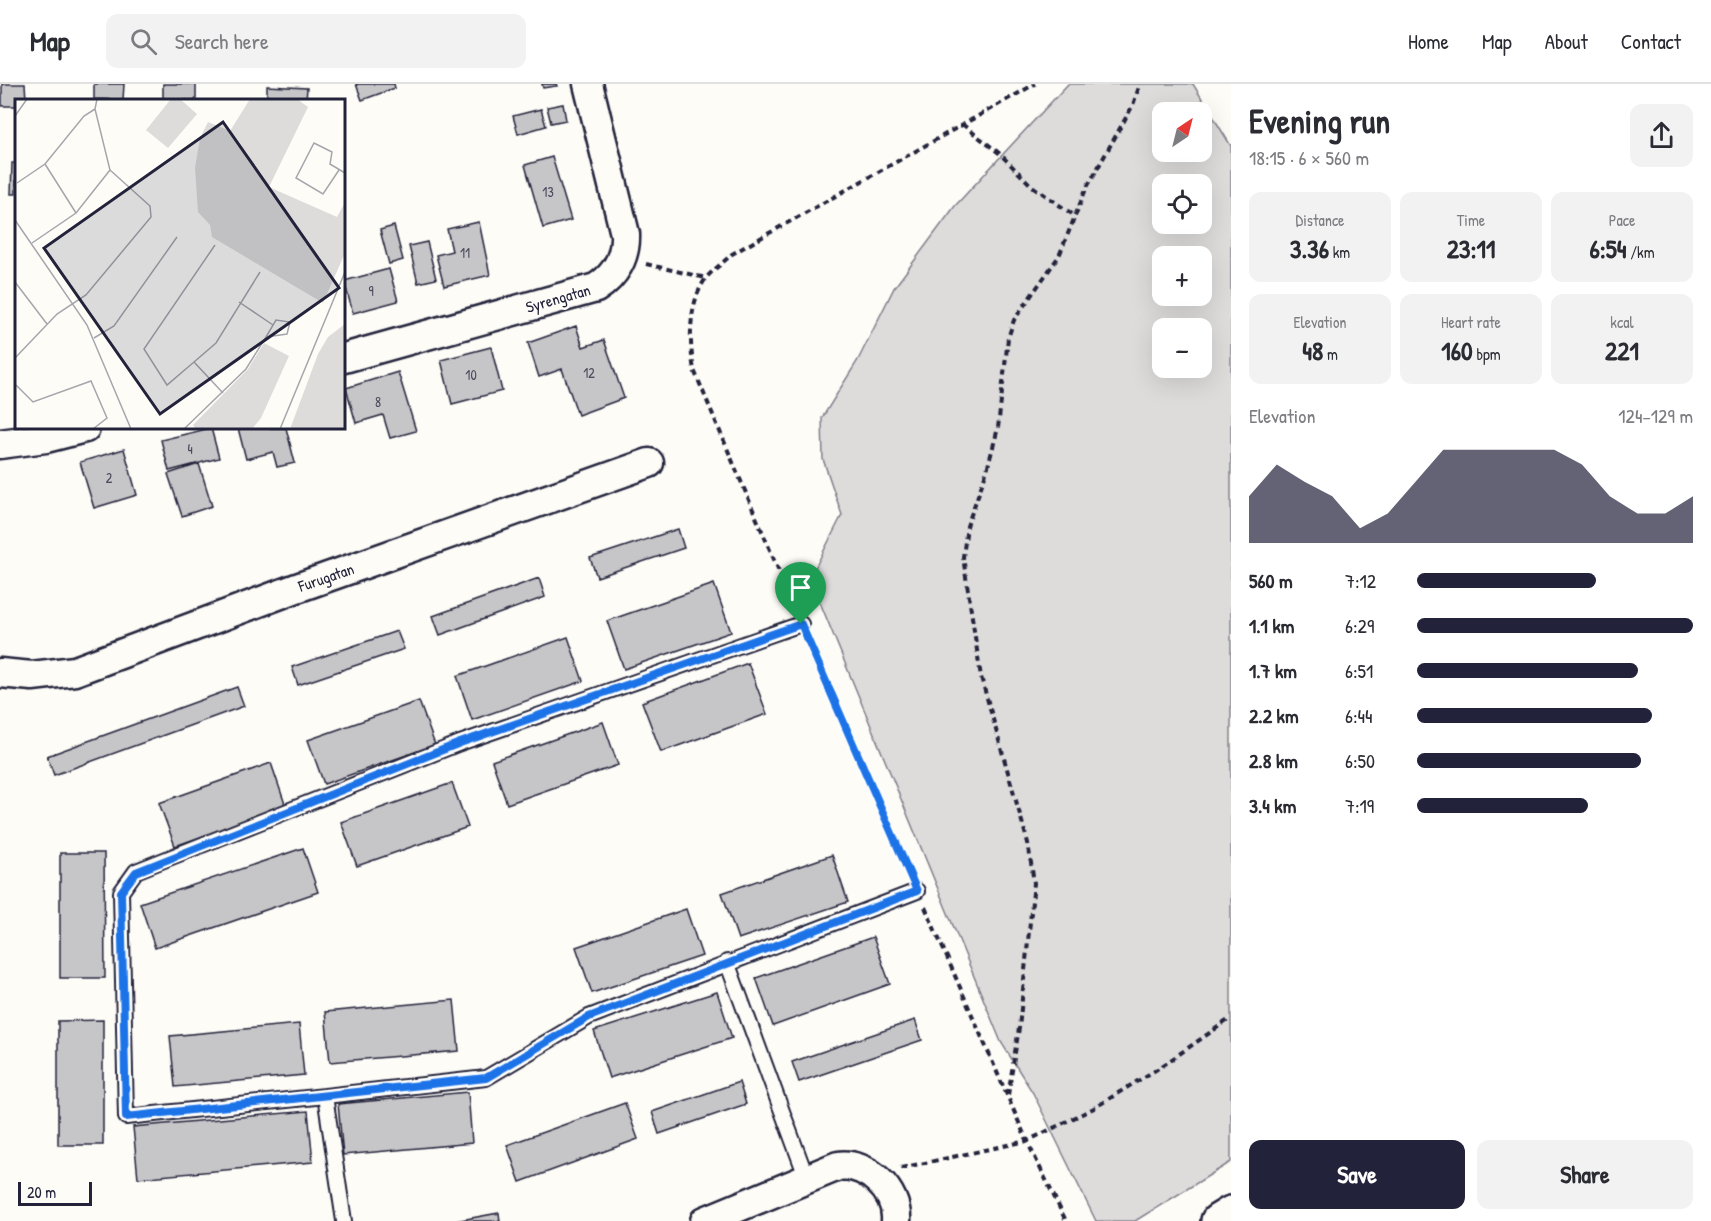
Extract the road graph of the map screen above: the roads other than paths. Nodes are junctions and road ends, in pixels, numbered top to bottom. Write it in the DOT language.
graph roads {
  1 [pos="588,84"];
  2 [pos="345,358"];
  3 [pos="81,429"];
  4 [pos="0,444"];
  5 [pos="649,463"];
  6 [pos="801,624"];
  7 [pos="0,673"];
  8 [pos="917,891"];
  9 [pos="727,962"];
  10 [pos="325,1096"];
  11 [pos="807,1179"];
  12 [pos="1231,1213"];
  13 [pos="738,1215"];
  14 [pos="344,1221"];
  15 [pos="705,1221"];
  16 [pos="896,1221"];
  17 [pos="1218,1221"];
  1 -- 2 [label="street, Syrengatan"];
  3 -- 4 [label="street"];
  5 -- 7 [label="street, Furugatan"];
  6 -- 10 [label="lane"];
  8 -- 9 [label="lane"];
  9 -- 10 [label="lane"];
  9 -- 11 [label="lane"];
  10 -- 14 [label="lane"];
  11 -- 13 [label="street"];
  11 -- 16 [label="street"];
  12 -- 17 [label="main road"];
  13 -- 15 [label="street"];
}
